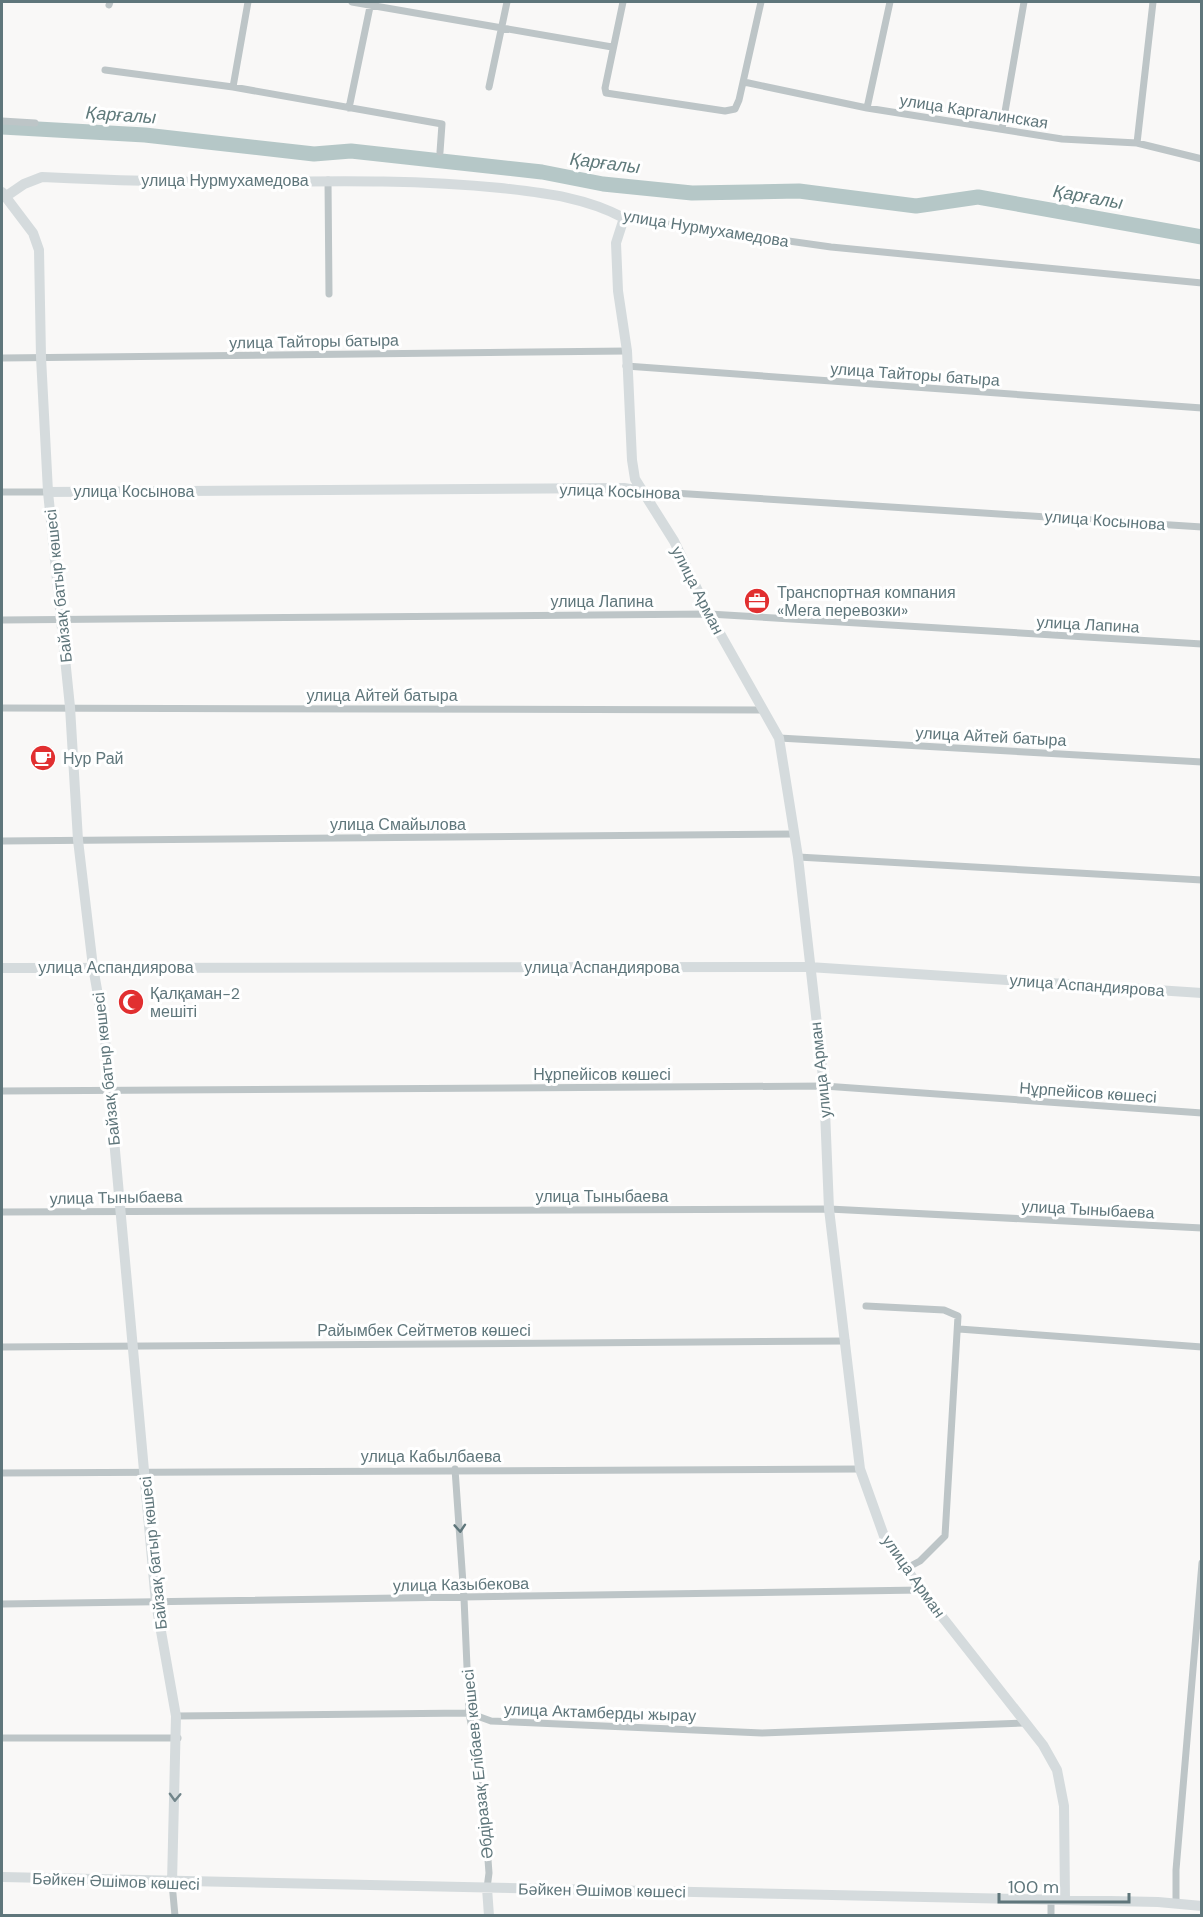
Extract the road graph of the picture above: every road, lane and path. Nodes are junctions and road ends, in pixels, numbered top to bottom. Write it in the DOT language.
graph roads {
  1 [pos="248,2"];
  2 [pos="352,2"];
  3 [pos="507,2"];
  4 [pos="623,2"];
  5 [pos="761,2"];
  6 [pos="890,2"];
  7 [pos="1023,2"];
  8 [pos="1153,2"];
  9 [pos="370,3"];
  10 [pos="501,28"];
  11 [pos="612,47"];
  12 [pos="105,69"];
  13 [pos="744,82"];
  14 [pos="233,87"];
  15 [pos="489,87"];
  16 [pos="349,108"];
  17 [pos="867,108"];
  18 [pos="2,121"];
  19 [pos="35,123"];
  20 [pos="1002,129"];
  21 [pos="1137,144"];
  22 [pos="440,152"];
  23 [pos="1202,159"];
  24 [pos="328,180"];
  25 [pos="3,196"];
  26 [pos="624,218"];
  27 [pos="1202,283"];
  28 [pos="328,294"];
  29 [pos="627,351"];
  30 [pos="40,357"];
  31 [pos="2,358"];
  32 [pos="626,366"];
  33 [pos="1202,408"];
  34 [pos="642,491"];
  35 [pos="2,492"];
  36 [pos="48,492"];
  37 [pos="1202,527"];
  38 [pos="709,614"];
  39 [pos="61,618"];
  40 [pos="2,620"];
  41 [pos="1202,644"];
  42 [pos="69,707"];
  43 [pos="2,708"];
  44 [pos="762,710"];
  45 [pos="779,738"];
  46 [pos="1202,762"];
  47 [pos="795,834"];
  48 [pos="78,840"];
  49 [pos="2,841"];
  50 [pos="798,857"];
  51 [pos="1202,880"];
  52 [pos="93,967"];
  53 [pos="809,967"];
  54 [pos="2,968"];
  55 [pos="1202,993"];
  56 [pos="824,1086"];
  57 [pos="110,1090"];
  58 [pos="2,1091"];
  59 [pos="1202,1113"];
  60 [pos="829,1209"];
  61 [pos="120,1210"];
  62 [pos="2,1212"];
  63 [pos="1202,1228"];
  64 [pos="866,1306"];
  65 [pos="959,1329"];
  66 [pos="846,1341"];
  67 [pos="132,1345"];
  68 [pos="2,1347"];
  69 [pos="1202,1347"];
  70 [pos="455,1469"];
  71 [pos="860,1469"];
  72 [pos="145,1472"];
  73 [pos="2,1473"];
  74 [pos="1202,1563"];
  75 [pos="905,1569"];
  76 [pos="921,1590"];
  77 [pos="465,1598"];
  78 [pos="156,1603"];
  79 [pos="2,1604"];
  80 [pos="469,1713"];
  81 [pos="176,1716"];
  82 [pos="1023,1723"];
  83 [pos="2,1738"];
  84 [pos="178,1738"];
  85 [pos="2,1878"];
  86 [pos="172,1882"];
  87 [pos="487,1888"];
  88 [pos="1051,1899"];
  89 [pos="1065,1900"];
  90 [pos="1181,1903"];
  91 [pos="1202,1906"];
  92 [pos="1202,1913"];
  93 [pos="175,1916"];
  94 [pos="489,1916"];
  95 [pos="1051,1916"];
  1 -- 14 [label="street"];
  2 -- 9 [label="street"];
  3 -- 10 [label="street"];
  4 -- 11 [label="street"];
  5 -- 13 [label="street"];
  6 -- 17 [label="street"];
  7 -- 20 [label="street"];
  8 -- 21 [label="street"];
  9 -- 10 [label="street"];
  9 -- 16 [label="street"];
  10 -- 11 [label="street"];
  10 -- 15 [label="street"];
  11 -- 13 [label="street"];
  12 -- 14 [label="street"];
  13 -- 17 [label="street, улица Каргалинская"];
  14 -- 16 [label="street"];
  16 -- 22 [label="street"];
  17 -- 20 [label="street, улица Каргалинская"];
  18 -- 19 [label="street"];
  20 -- 21 [label="street, улица Каргалинская"];
  21 -- 23 [label="street, улица Каргалинская"];
  24 -- 25 [label="street, улица Нурмухамедова"];
  24 -- 26 [label="street, улица Нурмухамедова"];
  24 -- 28 [label="street"];
  25 -- 30 [label="street, Байзақ батыр көшесі"];
  26 -- 27 [label="street, улица Нурмухамедова"];
  26 -- 29 [label="street, улица Арман"];
  29 -- 30 [label="street, улица Тайторы батыра"];
  29 -- 32 [label="street, улица Арман"];
  30 -- 31 [label="street, улица Тайторы батыра"];
  30 -- 36 [label="street, Байзақ батыр көшесі"];
  32 -- 33 [label="street, улица Тайторы батыра"];
  32 -- 34 [label="street, улица Арман"];
  34 -- 36 [label="street, улица Косынова"];
  34 -- 37 [label="street, улица Косынова"];
  34 -- 38 [label="street, улица Арман"];
  35 -- 36 [label="street, улица Косынова"];
  36 -- 39 [label="street, Байзақ батыр көшесі"];
  38 -- 39 [label="street, улица Лапина"];
  38 -- 41 [label="street, улица Лапина"];
  38 -- 44 [label="street, улица Арман"];
  39 -- 40 [label="street, улица Лапина"];
  39 -- 42 [label="street, Байзақ батыр көшесі"];
  42 -- 43 [label="street, улица Айтей батыра"];
  42 -- 44 [label="street, улица Айтей батыра"];
  42 -- 48 [label="street, Байзақ батыр көшесі"];
  44 -- 45 [label="street, улица Арман"];
  45 -- 46 [label="street, улица Айтей батыра"];
  45 -- 47 [label="street, улица Арман"];
  47 -- 48 [label="street, улица Смайылова"];
  47 -- 50 [label="street, улица Арман"];
  48 -- 49 [label="street, улица Смайылова"];
  48 -- 52 [label="street, Байзақ батыр көшесі"];
  50 -- 51 [label="street"];
  50 -- 53 [label="street, улица Арман"];
  52 -- 53 [label="street, улица Аспандиярова"];
  52 -- 54 [label="street, улица Аспандиярова"];
  52 -- 57 [label="street, Байзақ батыр көшесі"];
  53 -- 55 [label="street, улица Аспандиярова"];
  53 -- 56 [label="street, улица Арман"];
  56 -- 57 [label="street, Нұрпейісов көшесі"];
  56 -- 59 [label="street, Нұрпейісов көшесі"];
  56 -- 60 [label="street, улица Арман"];
  57 -- 58 [label="street, Нұрпейісов көшесі"];
  57 -- 61 [label="street, Байзақ батыр көшесі"];
  60 -- 61 [label="street, улица Тыныбаева"];
  60 -- 63 [label="street, улица Тыныбаева"];
  60 -- 66 [label="street, улица Арман"];
  61 -- 62 [label="street, улица Тыныбаева"];
  61 -- 67 [label="street, Байзақ батыр көшесі"];
  64 -- 65 [label="street"];
  65 -- 69 [label="street"];
  65 -- 75 [label="street"];
  66 -- 67 [label="street, Райымбек Сейтметов көшесі"];
  66 -- 71 [label="street, улица Арман"];
  67 -- 68 [label="street, Райымбек Сейтметов көшесі"];
  67 -- 72 [label="street, Байзақ батыр көшесі"];
  70 -- 71 [label="street, улица Кабылбаева"];
  70 -- 72 [label="street, улица Кабылбаева"];
  70 -- 77 [label="street, Әбдіразақ Елібаев көшесі, one-way"];
  71 -- 75 [label="street, улица Арман"];
  72 -- 73 [label="street, улица Кабылбаева"];
  72 -- 78 [label="street, Байзақ батыр көшесі"];
  74 -- 90 [label="street"];
  75 -- 76 [label="street, улица Арман"];
  76 -- 77 [label="street, улица Казыбекова"];
  76 -- 82 [label="street, улица Арман"];
  77 -- 78 [label="street, улица Казыбекова"];
  77 -- 80 [label="street, Әбдіразақ Елібаев көшесі"];
  78 -- 79 [label="street, улица Казыбекова"];
  78 -- 81 [label="street, Байзақ батыр көшесі"];
  80 -- 81 [label="street, улица Актамберды жырау"];
  80 -- 82 [label="street, улица Актамберды жырау"];
  80 -- 87 [label="street, Әбдіразақ Елібаев көшесі"];
  81 -- 84 [label="street, Байзақ батыр көшесі"];
  82 -- 89 [label="street, улица Арман"];
  83 -- 84 [label="street"];
  84 -- 86 [label="street, Байзақ батыр көшесі, one-way"];
  85 -- 86 [label="street, Бәйкен Әшімов көшесі"];
  86 -- 87 [label="street, Бәйкен Әшімов көшесі"];
  86 -- 93 [label="street, Байзақ батыр көшесі"];
  87 -- 88 [label="street, Бәйкен Әшімов көшесі"];
  87 -- 94 [label="street, Әбдіразақ Елібаев көшесі"];
  88 -- 89 [label="street, Бәйкен Әшімов көшесі"];
  88 -- 95 [label="street"];
  89 -- 90 [label="street, Бәйкен Әшімов көшесі"];
  90 -- 91 [label="street, Бәйкен Әшімов көшесі"];
  90 -- 92 [label="street"];
}
